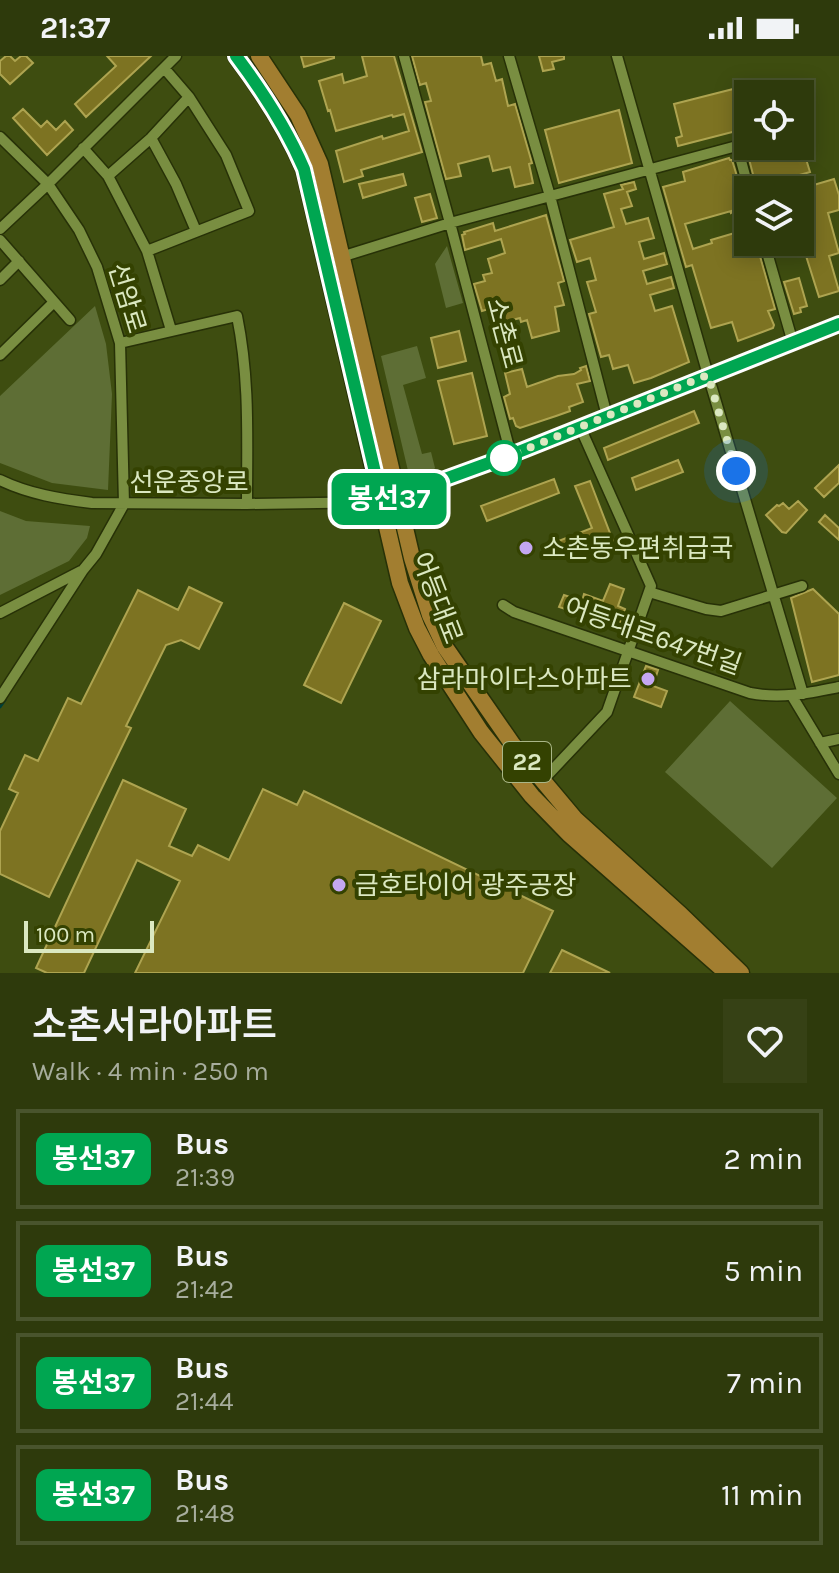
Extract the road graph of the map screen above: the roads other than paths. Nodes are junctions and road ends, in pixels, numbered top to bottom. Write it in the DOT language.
graph roads {
  1 [pos="176,56"];
  2 [pos="236,56"];
  3 [pos="259,56"];
  4 [pos="404,56"];
  5 [pos="509,56"];
  6 [pos="617,56"];
  7 [pos="164,68"];
  8 [pos="189,97"];
  9 [pos="0,137"];
  10 [pos="151,138"];
  11 [pos="734,146"];
  12 [pos="83,148"];
  13 [pos="650,170"];
  14 [pos="108,176"];
  15 [pos="48,184"];
  16 [pos="550,196"];
  17 [pos="450,223"];
  18 [pos="0,229"];
  19 [pos="196,231"];
  20 [pos="0,240"];
  21 [pos="147,251"];
  22 [pos="768,256"];
  23 [pos="341,257"];
  24 [pos="19,261"];
  25 [pos="0,280"];
  26 [pos="54,302"];
  27 [pos="70,320"];
  28 [pos="839,324"];
  29 [pos="171,330"];
  30 [pos="120,343"];
  31 [pos="793,343"];
  32 [pos="0,355"];
  33 [pos="708,375"];
  34 [pos="607,416"];
  35 [pos="580,427"];
  36 [pos="511,455"];
  37 [pos="0,480"];
  38 [pos="398,496"];
  39 [pos="382,502"];
  40 [pos="124,504"];
  41 [pos="247,504"];
  42 [pos="83,570"];
  43 [pos="802,586"];
  44 [pos="649,592"];
  45 [pos="774,595"];
  46 [pos="503,605"];
  47 [pos="0,613"];
  48 [pos="629,651"];
  49 [pos="839,687"];
  50 [pos="798,695"];
  51 [pos="0,698"];
  52 [pos="839,739"];
  53 [pos="820,743"];
  54 [pos="839,774"];
  55 [pos="542,781"];
  56 [pos="681,915"];
  57 [pos="683,934"];
  58 [pos="716,973"];
  59 [pos="727,973"];
  60 [pos="741,973"];
  61 [pos="752,973"];
  1 -- 7 [label="street"];
  2 -- 39 [label="main road, 어등대로 / 22"];
  3 -- 23 [label="main road, 어등대로 / 22"];
  4 -- 17 [label="street, 소촌로"];
  5 -- 16 [label="street"];
  6 -- 13 [label="street"];
  7 -- 8 [label="street"];
  7 -- 12 [label="street"];
  8 -- 10 [label="street"];
  8 -- 19 [label="street"];
  9 -- 15 [label="street, 선암로"];
  10 -- 14 [label="street"];
  10 -- 19 [label="street"];
  11 -- 13 [label="street"];
  12 -- 14 [label="street"];
  12 -- 15 [label="street"];
  13 -- 16 [label="street"];
  13 -- 33 [label="street"];
  14 -- 21 [label="street"];
  15 -- 18 [label="street"];
  15 -- 30 [label="street, 선암로"];
  16 -- 17 [label="street"];
  16 -- 34 [label="street"];
  17 -- 23 [label="street"];
  17 -- 36 [label="street, 소촌로"];
  19 -- 21 [label="street"];
  20 -- 24 [label="street"];
  21 -- 29 [label="street"];
  22 -- 31 [label="street"];
  23 -- 38 [label="main road, 어등대로 / 22"];
  24 -- 25 [label="street"];
  24 -- 26 [label="street"];
  26 -- 27 [label="street"];
  26 -- 32 [label="street"];
  28 -- 31 [label="street"];
  29 -- 30 [label="street"];
  29 -- 41 [label="street"];
  30 -- 40 [label="street, 선암로"];
  31 -- 33 [label="street"];
  33 -- 34 [label="street"];
  33 -- 45 [label="street"];
  34 -- 35 [label="street"];
  35 -- 36 [label="street"];
  35 -- 44 [label="street"];
  36 -- 38 [label="street"];
  37 -- 40 [label="street, 선운중앙로"];
  38 -- 39 [label="street"];
  38 -- 55 [label="main road, 어등대로 / 22"];
  39 -- 41 [label="street, 선운중앙로"];
  39 -- 57 [label="main road, 어등대로 / 22"];
  40 -- 41 [label="street, 선운중앙로"];
  40 -- 42 [label="street"];
  42 -- 47 [label="street"];
  42 -- 51 [label="street"];
  43 -- 45 [label="street"];
  44 -- 45 [label="street"];
  44 -- 48 [label="street"];
  45 -- 50 [label="street"];
  46 -- 48 [label="street, 어등대로647번길"];
  48 -- 50 [label="street, 어등대로647번길"];
  48 -- 55 [label="street"];
  49 -- 50 [label="street, 어등대로647번길"];
  50 -- 53 [label="street"];
  52 -- 53 [label="street"];
  53 -- 54 [label="street"];
  55 -- 56 [label="main road, 어등대로 / 22"];
  56 -- 60 [label="main road, 어등대로 / 22"];
  56 -- 61 [label="main road"];
  57 -- 58 [label="main road"];
  57 -- 59 [label="main road, 어등대로 / 22"];
}
